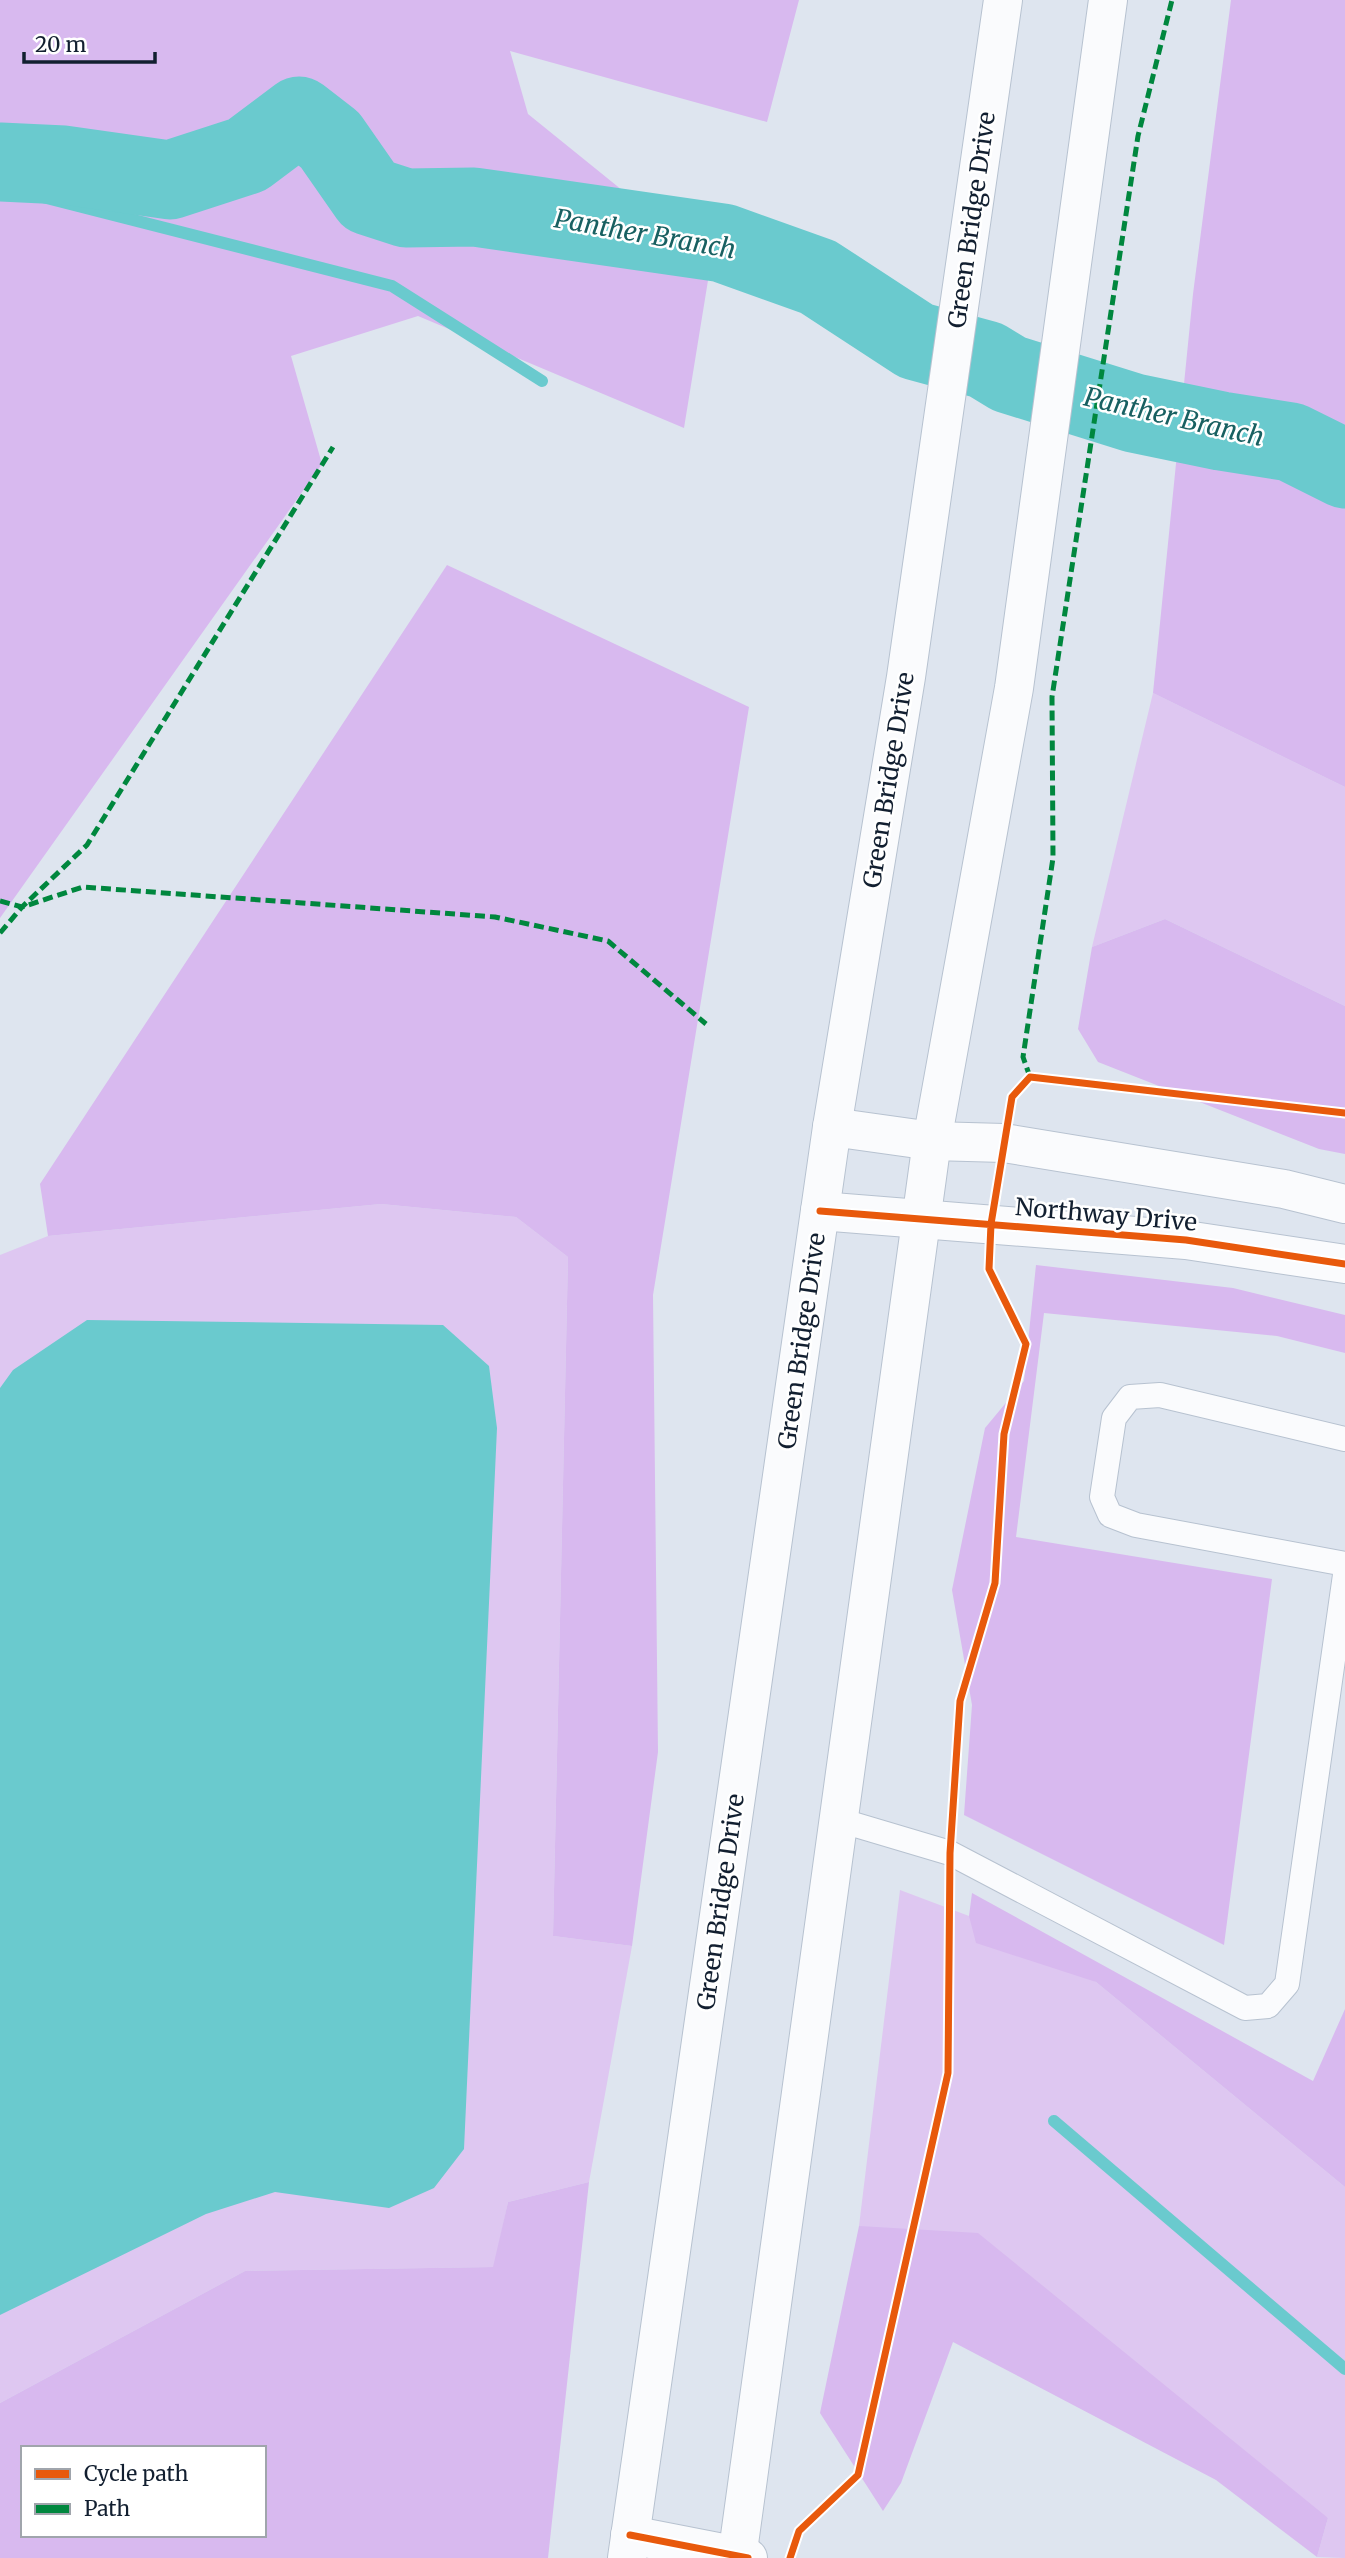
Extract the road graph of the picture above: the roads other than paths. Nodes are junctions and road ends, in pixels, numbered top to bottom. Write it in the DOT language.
graph roads {
  1 [pos="1003,0"];
  2 [pos="1108,0"];
  3 [pos="832,1127"];
  4 [pos="932,1141"];
  5 [pos="1345,1204"];
  6 [pos="820,1210"];
  7 [pos="922,1218"];
  8 [pos="1345,1264"];
  9 [pos="1345,1439"];
  10 [pos="1345,1564"];
  11 [pos="1345,1575"];
  12 [pos="839,1821"];
  13 [pos="629,2547"];
  14 [pos="741,2557"];
  1 -- 3 [label="main road, Green Bridge Drive"];
  2 -- 4 [label="main road"];
  3 -- 4 [label="main road, Northway Drive"];
  3 -- 6 [label="main road, Green Bridge Drive"];
  4 -- 5 [label="main road, Northway Drive"];
  4 -- 7 [label="main road"];
  6 -- 7 [label="main road, Northway Drive"];
  6 -- 13 [label="main road, Green Bridge Drive"];
  7 -- 8 [label="main road, Northway Drive"];
  7 -- 12 [label="main road"];
  9 -- 10 [label="lane"];
  11 -- 12 [label="lane"];
  12 -- 14 [label="main road"];
  13 -- 14 [label="main road"];
}
